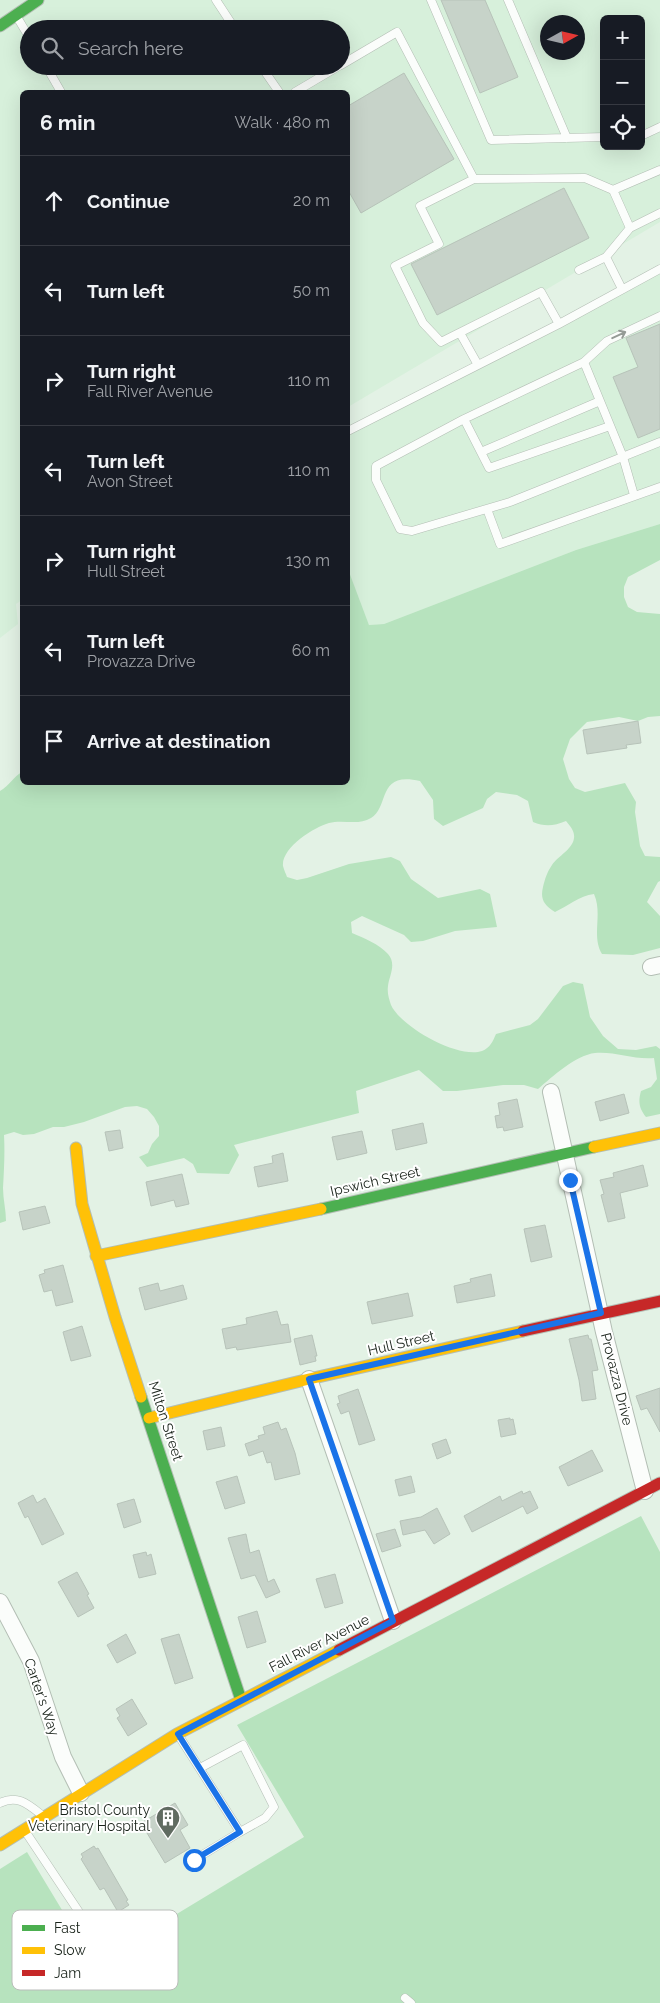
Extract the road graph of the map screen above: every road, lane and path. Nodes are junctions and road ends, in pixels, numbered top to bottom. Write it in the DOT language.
graph roads {
  1 [pos="38,0"];
  2 [pos="216,0"];
  3 [pos="431,0"];
  4 [pos="508,0"];
  5 [pos="16,15"];
  6 [pos="229,20"];
  7 [pos="20,22"];
  8 [pos="0,26"];
  9 [pos="350,60"];
  10 [pos="51,75"];
  11 [pos="267,75"];
  12 [pos="324,75"];
  13 [pos="60,90"];
  14 [pos="278,90"];
  15 [pos="298,90"];
  16 [pos="660,128"];
  17 [pos="645,134"];
  18 [pos="600,137"];
  19 [pos="567,138"];
  20 [pos="660,170"];
  21 [pos="474,179"];
  22 [pos="614,190"];
  23 [pos="660,213"];
  24 [pos="630,228"];
  25 [pos="606,257"];
  26 [pos="579,270"];
  27 [pos="660,270"];
  28 [pos="622,289"];
  29 [pos="660,316"];
  30 [pos="559,324"];
  31 [pos="460,332"];
  32 [pos="584,362"];
  33 [pos="478,366"];
  34 [pos="600,401"];
  35 [pos="464,419"];
  36 [pos="610,426"];
  37 [pos="350,431"];
  38 [pos="660,442"];
  39 [pos="481,452"];
  40 [pos="623,457"];
  41 [pos="660,487"];
  42 [pos="634,495"];
  43 [pos="487,509"];
  44 [pos="551,1092"];
  45 [pos="660,1133"];
  46 [pos="76,1148"];
  47 [pos="565,1153"];
  48 [pos="96,1256"];
  49 [pos="660,1301"];
  50 [pos="601,1313"];
  51 [pos="309,1379"];
  52 [pos="149,1418"];
  53 [pos="660,1483"];
  54 [pos="645,1491"];
  55 [pos="0,1602"];
  56 [pos="393,1621"];
  57 [pos="241,1700"];
  58 [pos="178,1734"];
  59 [pos="200,1768"];
  60 [pos="81,1794"];
  61 [pos="0,1803"];
  62 [pos="44,1817"];
  63 [pos="24,1830"];
  64 [pos="240,1832"];
  65 [pos="0,1845"];
  66 [pos="194,1860"];
  67 [pos="78,1910"];
  1 -- 5 [label="street"];
  2 -- 6 [label="lane"];
  3 -- 19 [label="lane"];
  4 -- 19 [label="lane"];
  5 -- 7 [label="lane"];
  5 -- 8 [label="street"];
  9 -- 21 [label="lane"];
  10 -- 13 [label="lane"];
  11 -- 14 [label="lane"];
  12 -- 15 [label="lane"];
  16 -- 17 [label="lane"];
  18 -- 19 [label="lane"];
  20 -- 22 [label="lane"];
  21 -- 22 [label="lane"];
  21 -- 31 [label="lane"];
  22 -- 24 [label="lane"];
  23 -- 24 [label="lane"];
  24 -- 25 [label="lane"];
  25 -- 26 [label="lane"];
  25 -- 28 [label="lane"];
  27 -- 28 [label="lane"];
  28 -- 30 [label="lane"];
  32 -- 29 [label="lane, one-way"];
  30 -- 31 [label="lane"];
  30 -- 33 [label="lane"];
  31 -- 33 [label="lane"];
  32 -- 34 [label="lane"];
  32 -- 35 [label="lane"];
  33 -- 37 [label="lane"];
  34 -- 36 [label="lane"];
  34 -- 39 [label="lane"];
  35 -- 39 [label="lane"];
  35 -- 43 [label="lane"];
  36 -- 39 [label="lane"];
  36 -- 40 [label="lane"];
  38 -- 40 [label="lane"];
  40 -- 42 [label="lane"];
  40 -- 43 [label="lane"];
  41 -- 42 [label="lane"];
  42 -- 43 [label="lane"];
  44 -- 47 [label="street, Provazza Drive"];
  45 -- 47 [label="street, Ipswich Street"];
  46 -- 48 [label="street, Milton Street"];
  47 -- 48 [label="street, Ipswich Street"];
  47 -- 50 [label="street, Provazza Drive"];
  48 -- 52 [label="street, Milton Street"];
  49 -- 50 [label="street, Hull Street"];
  50 -- 51 [label="street, Hull Street"];
  50 -- 54 [label="street, Provazza Drive"];
  51 -- 52 [label="street, Hull Street"];
  51 -- 56 [label="street"];
  52 -- 57 [label="street, Milton Street"];
  53 -- 54 [label="street, Fall River Avenue"];
  54 -- 56 [label="street, Fall River Avenue"];
  55 -- 60 [label="street, Carter's Way"];
  56 -- 57 [label="street, Fall River Avenue"];
  57 -- 58 [label="street, Fall River Avenue"];
  58 -- 59 [label="lane"];
  58 -- 60 [label="street, Fall River Avenue"];
  59 -- 64 [label="lane"];
  59 -- 64 [label="lane"];
  60 -- 62 [label="street, Fall River Avenue"];
  61 -- 62 [label="lane"];
  62 -- 63 [label="street, Fall River Avenue"];
  63 -- 65 [label="street, Fall River Avenue"];
  63 -- 67 [label="lane"];
  64 -- 66 [label="lane"];
}
